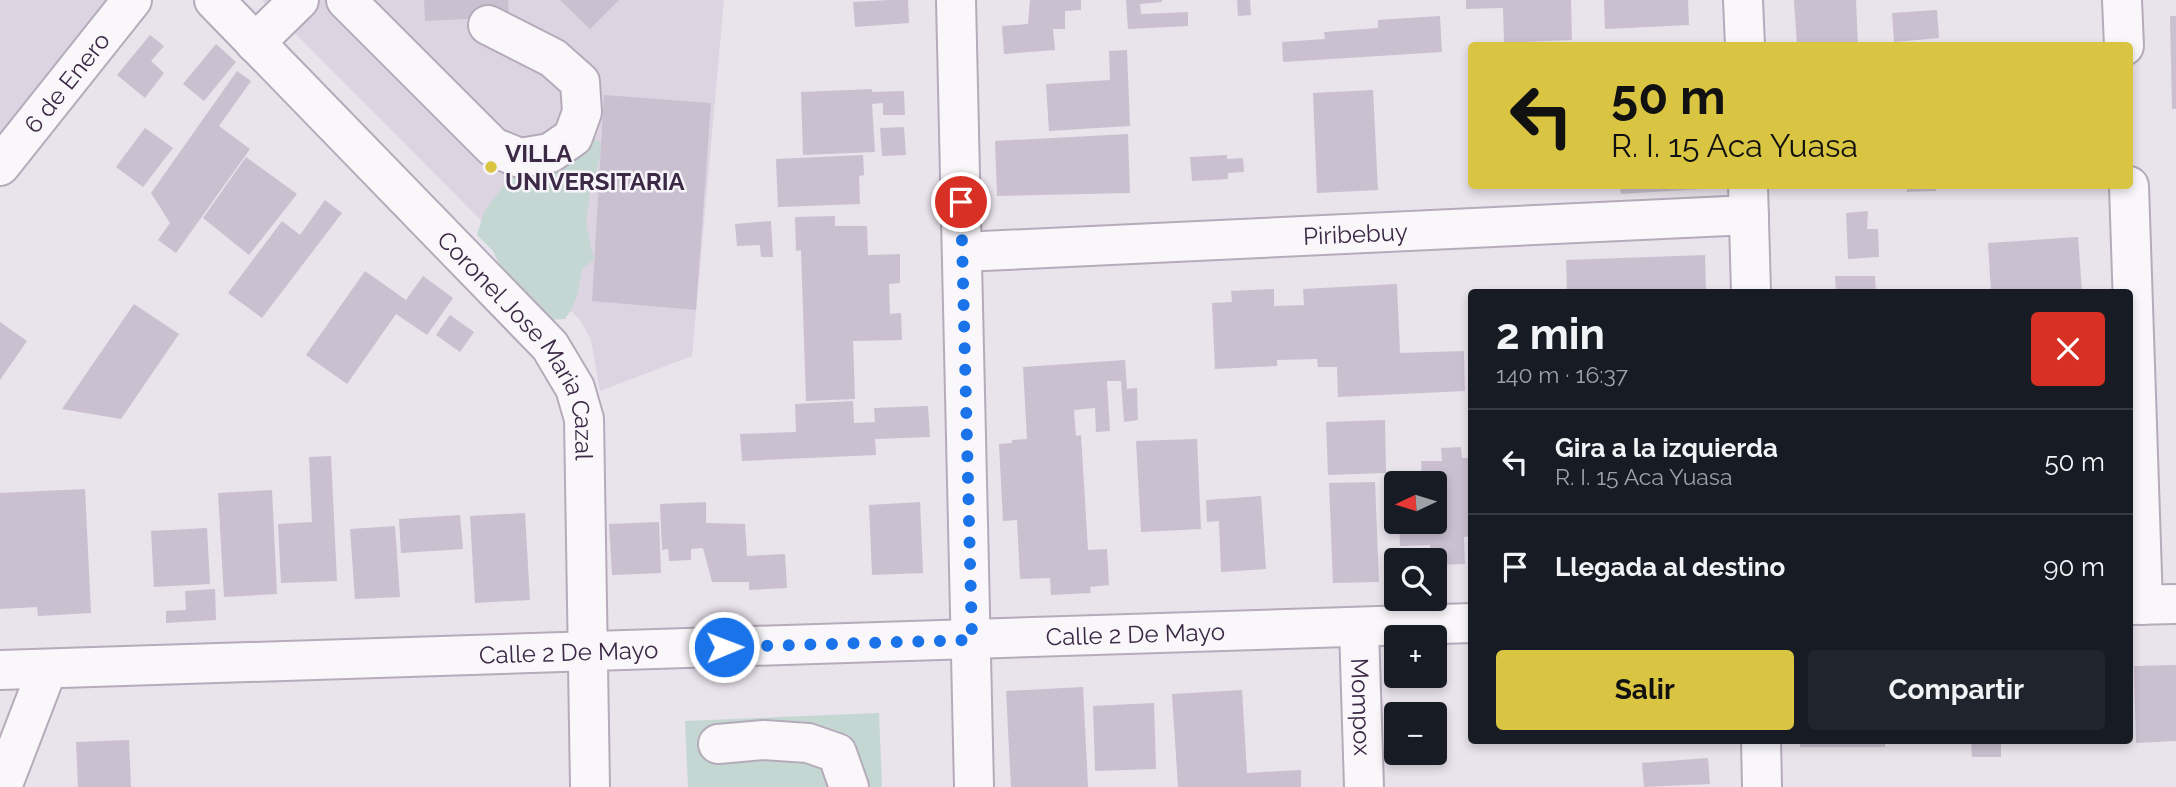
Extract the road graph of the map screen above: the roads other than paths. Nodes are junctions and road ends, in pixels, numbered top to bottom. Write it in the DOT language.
graph roads {
  1 [pos="132,0"];
  2 [pos="214,0"];
  3 [pos="299,0"];
  4 [pos="346,0"];
  5 [pos="956,0"];
  6 [pos="1743,0"];
  7 [pos="2122,0"];
  8 [pos="488,25"];
  9 [pos="1745,42"];
  10 [pos="2124,42"];
  11 [pos="255,43"];
  12 [pos="0,166"];
  13 [pos="2129,189"];
  14 [pos="1749,200"];
  15 [pos="962,252"];
  16 [pos="1751,289"];
  17 [pos="2149,604"];
  18 [pos="1468,623"];
  19 [pos="1359,627"];
  20 [pos="972,640"];
  21 [pos="586,650"];
  22 [pos="0,670"];
  23 [pos="47,670"];
  24 [pos="718,744"];
  25 [pos="1761,744"];
  26 [pos="2,787"];
  27 [pos="590,787"];
  28 [pos="849,787"];
  29 [pos="974,787"];
  30 [pos="1364,787"];
  31 [pos="1762,787"];
  1 -- 12 [label="street, 6 de Enero"];
  2 -- 11 [label="street, Coronel Jose Maria Cazal"];
  3 -- 11 [label="street"];
  4 -- 8 [label="street"];
  5 -- 15 [label="street"];
  6 -- 9 [label="street"];
  7 -- 10 [label="street"];
  11 -- 21 [label="street, Coronel Jose Maria Cazal"];
  13 -- 17 [label="street"];
  14 -- 15 [label="street, Piribebuy"];
  14 -- 16 [label="street"];
  15 -- 20 [label="street"];
  18 -- 19 [label="street, Calle 2 De Mayo"];
  19 -- 20 [label="street, Calle 2 De Mayo"];
  19 -- 30 [label="street, Mompox"];
  20 -- 21 [label="street, Calle 2 De Mayo"];
  20 -- 29 [label="street"];
  21 -- 23 [label="street, Calle 2 De Mayo"];
  21 -- 27 [label="street, Coronel Jose Maria Cazal"];
  22 -- 23 [label="street, Calle 2 De Mayo"];
  23 -- 26 [label="street"];
  24 -- 28 [label="street"];
  25 -- 31 [label="street"];
}
